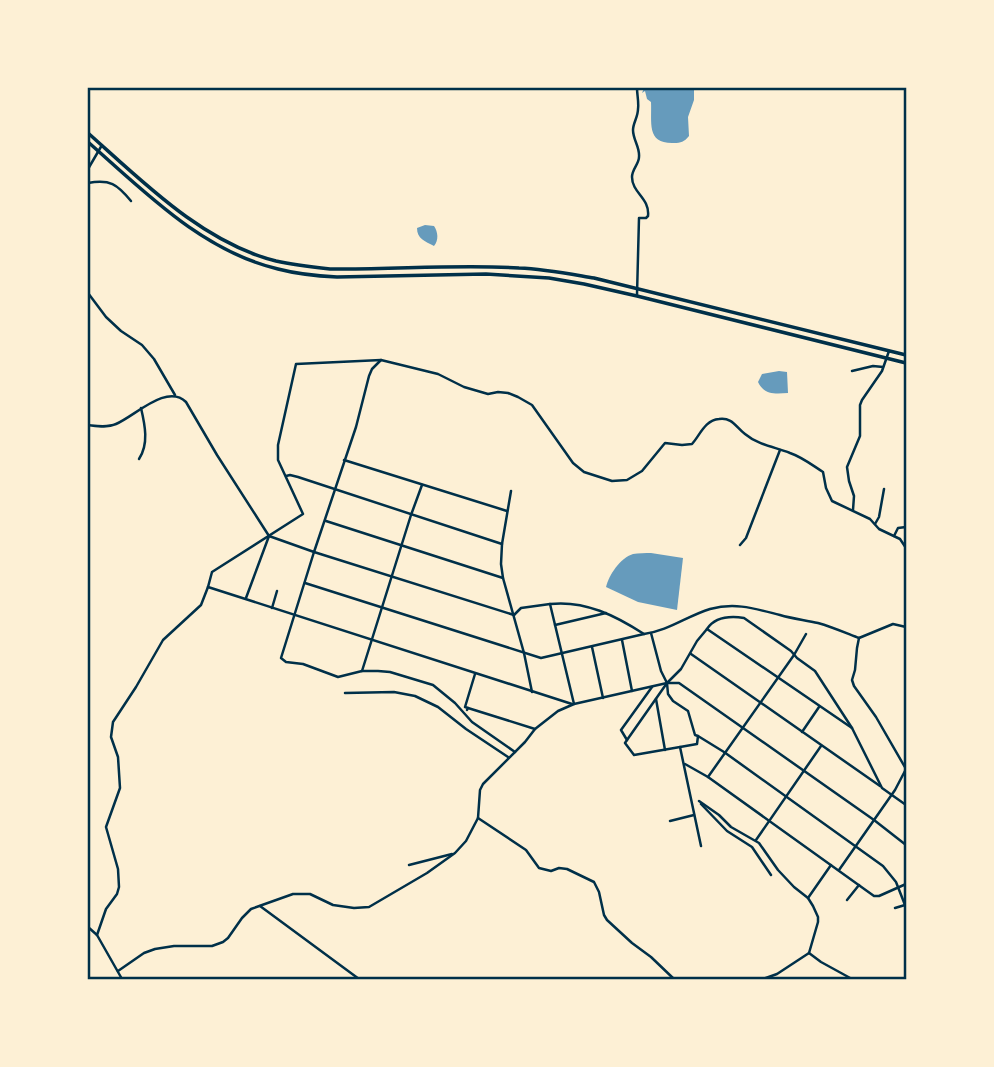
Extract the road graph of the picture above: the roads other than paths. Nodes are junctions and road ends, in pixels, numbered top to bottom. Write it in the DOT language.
graph roads {
  1 [pos="637,88"];
  2 [pos="88,133"];
  3 [pos="88,142"];
  4 [pos="102,145"];
  5 [pos="98,151"];
  6 [pos="88,169"];
  7 [pos="88,183"];
  8 [pos="131,201"];
  9 [pos="637,288"];
  10 [pos="88,293"];
  11 [pos="637,296"];
  12 [pos="889,351"];
  13 [pos="906,355"];
  14 [pos="886,358"];
  15 [pos="381,360"];
  16 [pos="906,363"];
  17 [pos="883,367"];
  18 [pos="852,372"];
  19 [pos="176,395"];
  20 [pos="141,408"];
  21 [pos="88,425"];
  22 [pos="780,450"];
  23 [pos="139,459"];
  24 [pos="344,460"];
  25 [pos="285,476"];
  26 [pos="422,485"];
  27 [pos="335,489"];
  28 [pos="884,489"];
  29 [pos="511,491"];
  30 [pos="853,510"];
  31 [pos="507,511"];
  32 [pos="411,515"];
  33 [pos="325,521"];
  34 [pos="875,524"];
  35 [pos="906,527"];
  36 [pos="269,536"];
  37 [pos="894,536"];
  38 [pos="502,544"];
  39 [pos="740,545"];
  40 [pos="401,546"];
  41 [pos="906,548"];
  42 [pos="314,552"];
  43 [pos="392,577"];
  44 [pos="503,578"];
  45 [pos="305,583"];
  46 [pos="208,587"];
  47 [pos="277,591"];
  48 [pos="246,600"];
  49 [pos="550,604"];
  50 [pos="271,608"];
  51 [pos="383,608"];
  52 [pos="606,613"];
  53 [pos="514,615"];
  54 [pos="294,616"];
  55 [pos="555,625"];
  56 [pos="906,626"];
  57 [pos="707,629"];
  58 [pos="644,634"];
  59 [pos="651,634"];
  60 [pos="806,634"];
  61 [pos="859,638"];
  62 [pos="622,640"];
  63 [pos="372,641"];
  64 [pos="592,648"];
  65 [pos="524,653"];
  66 [pos="562,654"];
  67 [pos="691,654"];
  68 [pos="794,655"];
  69 [pos="362,671"];
  70 [pos="475,674"];
  71 [pos="777,677"];
  72 [pos="667,683"];
  73 [pos="653,686"];
  74 [pos="632,691"];
  75 [pos="532,692"];
  76 [pos="345,693"];
  77 [pos="603,698"];
  78 [pos="656,699"];
  79 [pos="760,702"];
  80 [pos="574,704"];
  81 [pos="819,707"];
  82 [pos="468,708"];
  83 [pos="464,713"];
  84 [pos="743,728"];
  85 [pos="852,728"];
  86 [pos="535,729"];
  87 [pos="802,732"];
  88 [pos="698,736"];
  89 [pos="627,740"];
  90 [pos="821,746"];
  91 [pos="680,747"];
  92 [pos="665,750"];
  93 [pos="515,752"];
  94 [pos="724,752"];
  95 [pos="509,758"];
  96 [pos="685,764"];
  97 [pos="906,769"];
  98 [pos="803,771"];
  99 [pos="708,777"];
  100 [pos="882,788"];
  101 [pos="892,794"];
  102 [pos="785,796"];
  103 [pos="906,805"];
  104 [pos="695,815"];
  105 [pos="478,818"];
  106 [pos="768,820"];
  107 [pos="874,820"];
  108 [pos="670,821"];
  109 [pos="756,839"];
  110 [pos="856,845"];
  111 [pos="906,845"];
  112 [pos="701,846"];
  113 [pos="455,853"];
  114 [pos="409,865"];
  115 [pos="831,865"];
  116 [pos="839,870"];
  117 [pos="771,874"];
  118 [pos="906,884"];
  119 [pos="859,885"];
  120 [pos="898,887"];
  121 [pos="808,898"];
  122 [pos="847,900"];
  123 [pos="260,906"];
  124 [pos="895,908"];
  125 [pos="88,927"];
  126 [pos="97,935"];
  127 [pos="809,953"];
  128 [pos="118,971"];
  129 [pos="122,979"];
  130 [pos="359,979"];
  131 [pos="674,979"];
  132 [pos="733,979"];
  133 [pos="742,979"];
  134 [pos="763,979"];
  135 [pos="852,979"];
  1 -- 9 [label="street"];
  2 -- 4 [label="street"];
  3 -- 5 [label="street"];
  4 -- 5 [label="street"];
  4 -- 9 [label="street"];
  5 -- 6 [label="street"];
  5 -- 11 [label="street"];
  7 -- 8 [label="street"];
  9 -- 11 [label="street"];
  9 -- 12 [label="street"];
  10 -- 19 [label="street"];
  11 -- 14 [label="street"];
  12 -- 13 [label="street"];
  12 -- 14 [label="street"];
  14 -- 16 [label="street"];
  14 -- 17 [label="street"];
  15 -- 22 [label="street"];
  15 -- 24 [label="street"];
  15 -- 25 [label="street"];
  17 -- 18 [label="street"];
  17 -- 30 [label="street"];
  19 -- 20 [label="street"];
  19 -- 36 [label="street"];
  20 -- 21 [label="street"];
  20 -- 23 [label="street"];
  22 -- 30 [label="street"];
  22 -- 39 [label="street"];
  24 -- 26 [label="street"];
  24 -- 27 [label="street"];
  25 -- 27 [label="street"];
  25 -- 36 [label="street"];
  26 -- 31 [label="street"];
  26 -- 32 [label="street"];
  27 -- 32 [label="street"];
  27 -- 33 [label="street"];
  28 -- 34 [label="street"];
  29 -- 31 [label="street"];
  30 -- 34 [label="street"];
  31 -- 38 [label="street"];
  32 -- 38 [label="street"];
  32 -- 40 [label="street"];
  33 -- 40 [label="street"];
  33 -- 42 [label="street"];
  34 -- 37 [label="street"];
  35 -- 37 [label="street"];
  36 -- 42 [label="street"];
  36 -- 46 [label="street"];
  36 -- 48 [label="street"];
  37 -- 41 [label="street"];
  38 -- 44 [label="street"];
  40 -- 43 [label="street"];
  40 -- 44 [label="street"];
  42 -- 43 [label="street"];
  42 -- 45 [label="street"];
  43 -- 51 [label="street"];
  43 -- 53 [label="street"];
  44 -- 53 [label="street"];
  45 -- 51 [label="street"];
  45 -- 54 [label="street"];
  46 -- 48 [label="street"];
  46 -- 126 [label="street"];
  47 -- 50 [label="street"];
  48 -- 50 [label="street"];
  49 -- 52 [label="street"];
  49 -- 53 [label="street"];
  49 -- 55 [label="street"];
  50 -- 54 [label="street"];
  51 -- 63 [label="street"];
  51 -- 65 [label="street"];
  52 -- 55 [label="street"];
  52 -- 58 [label="street"];
  53 -- 65 [label="street"];
  54 -- 63 [label="street"];
  54 -- 69 [label="street"];
  55 -- 66 [label="street"];
  56 -- 61 [label="street"];
  57 -- 67 [label="street"];
  57 -- 68 [label="street"];
  57 -- 71 [label="street"];
  58 -- 59 [label="street"];
  58 -- 62 [label="street"];
  59 -- 61 [label="street"];
  59 -- 72 [label="street"];
  60 -- 68 [label="street"];
  61 -- 97 [label="street"];
  62 -- 64 [label="street"];
  62 -- 74 [label="street"];
  63 -- 69 [label="street"];
  63 -- 70 [label="street"];
  64 -- 66 [label="street"];
  64 -- 77 [label="street"];
  65 -- 66 [label="street"];
  65 -- 75 [label="street"];
  66 -- 80 [label="street"];
  67 -- 72 [label="street"];
  67 -- 79 [label="street"];
  68 -- 71 [label="street"];
  68 -- 85 [label="street"];
  69 -- 83 [label="street"];
  70 -- 75 [label="street"];
  70 -- 82 [label="street"];
  71 -- 79 [label="street"];
  71 -- 81 [label="street"];
  72 -- 73 [label="street"];
  72 -- 78 [label="street"];
  72 -- 84 [label="street"];
  72 -- 88 [label="street"];
  73 -- 74 [label="street"];
  73 -- 89 [label="street"];
  74 -- 77 [label="street"];
  75 -- 80 [label="street"];
  76 -- 95 [label="street"];
  77 -- 80 [label="street"];
  78 -- 89 [label="street"];
  78 -- 92 [label="street"];
  79 -- 84 [label="street"];
  79 -- 87 [label="street"];
  80 -- 86 [label="street"];
  81 -- 85 [label="street"];
  81 -- 87 [label="street"];
  82 -- 83 [label="street"];
  82 -- 86 [label="street"];
  83 -- 93 [label="street"];
  84 -- 94 [label="street"];
  84 -- 98 [label="street"];
  85 -- 100 [label="street"];
  86 -- 93 [label="street"];
  87 -- 90 [label="street"];
  88 -- 91 [label="street"];
  88 -- 94 [label="street"];
  89 -- 92 [label="street"];
  90 -- 98 [label="street"];
  90 -- 100 [label="street"];
  91 -- 92 [label="street"];
  91 -- 96 [label="street"];
  93 -- 95 [label="street"];
  94 -- 99 [label="street"];
  94 -- 102 [label="street"];
  95 -- 105 [label="street"];
  96 -- 99 [label="street"];
  96 -- 104 [label="street"];
  97 -- 101 [label="street"];
  98 -- 102 [label="street"];
  98 -- 107 [label="street"];
  99 -- 106 [label="street"];
  100 -- 101 [label="street"];
  101 -- 103 [label="street"];
  101 -- 107 [label="street"];
  102 -- 106 [label="street"];
  102 -- 110 [label="street"];
  104 -- 108 [label="street"];
  104 -- 112 [label="street"];
  105 -- 113 [label="street"];
  105 -- 131 [label="street"];
  106 -- 109 [label="street"];
  106 -- 115 [label="street"];
  107 -- 110 [label="street"];
  107 -- 111 [label="street"];
  109 -- 117 [label="street"];
  109 -- 121 [label="street"];
  110 -- 116 [label="street"];
  110 -- 120 [label="street"];
  113 -- 114 [label="street"];
  113 -- 123 [label="street"];
  115 -- 116 [label="street"];
  115 -- 121 [label="street"];
  116 -- 119 [label="street"];
  118 -- 120 [label="street"];
  119 -- 120 [label="street"];
  119 -- 122 [label="street"];
  120 -- 124 [label="street"];
  121 -- 127 [label="street"];
  123 -- 128 [label="street"];
  123 -- 130 [label="street"];
  125 -- 126 [label="street"];
  126 -- 128 [label="street"];
  127 -- 134 [label="street"];
  127 -- 135 [label="street"];
  128 -- 129 [label="street"];
  132 -- 133 [label="street"];
}
